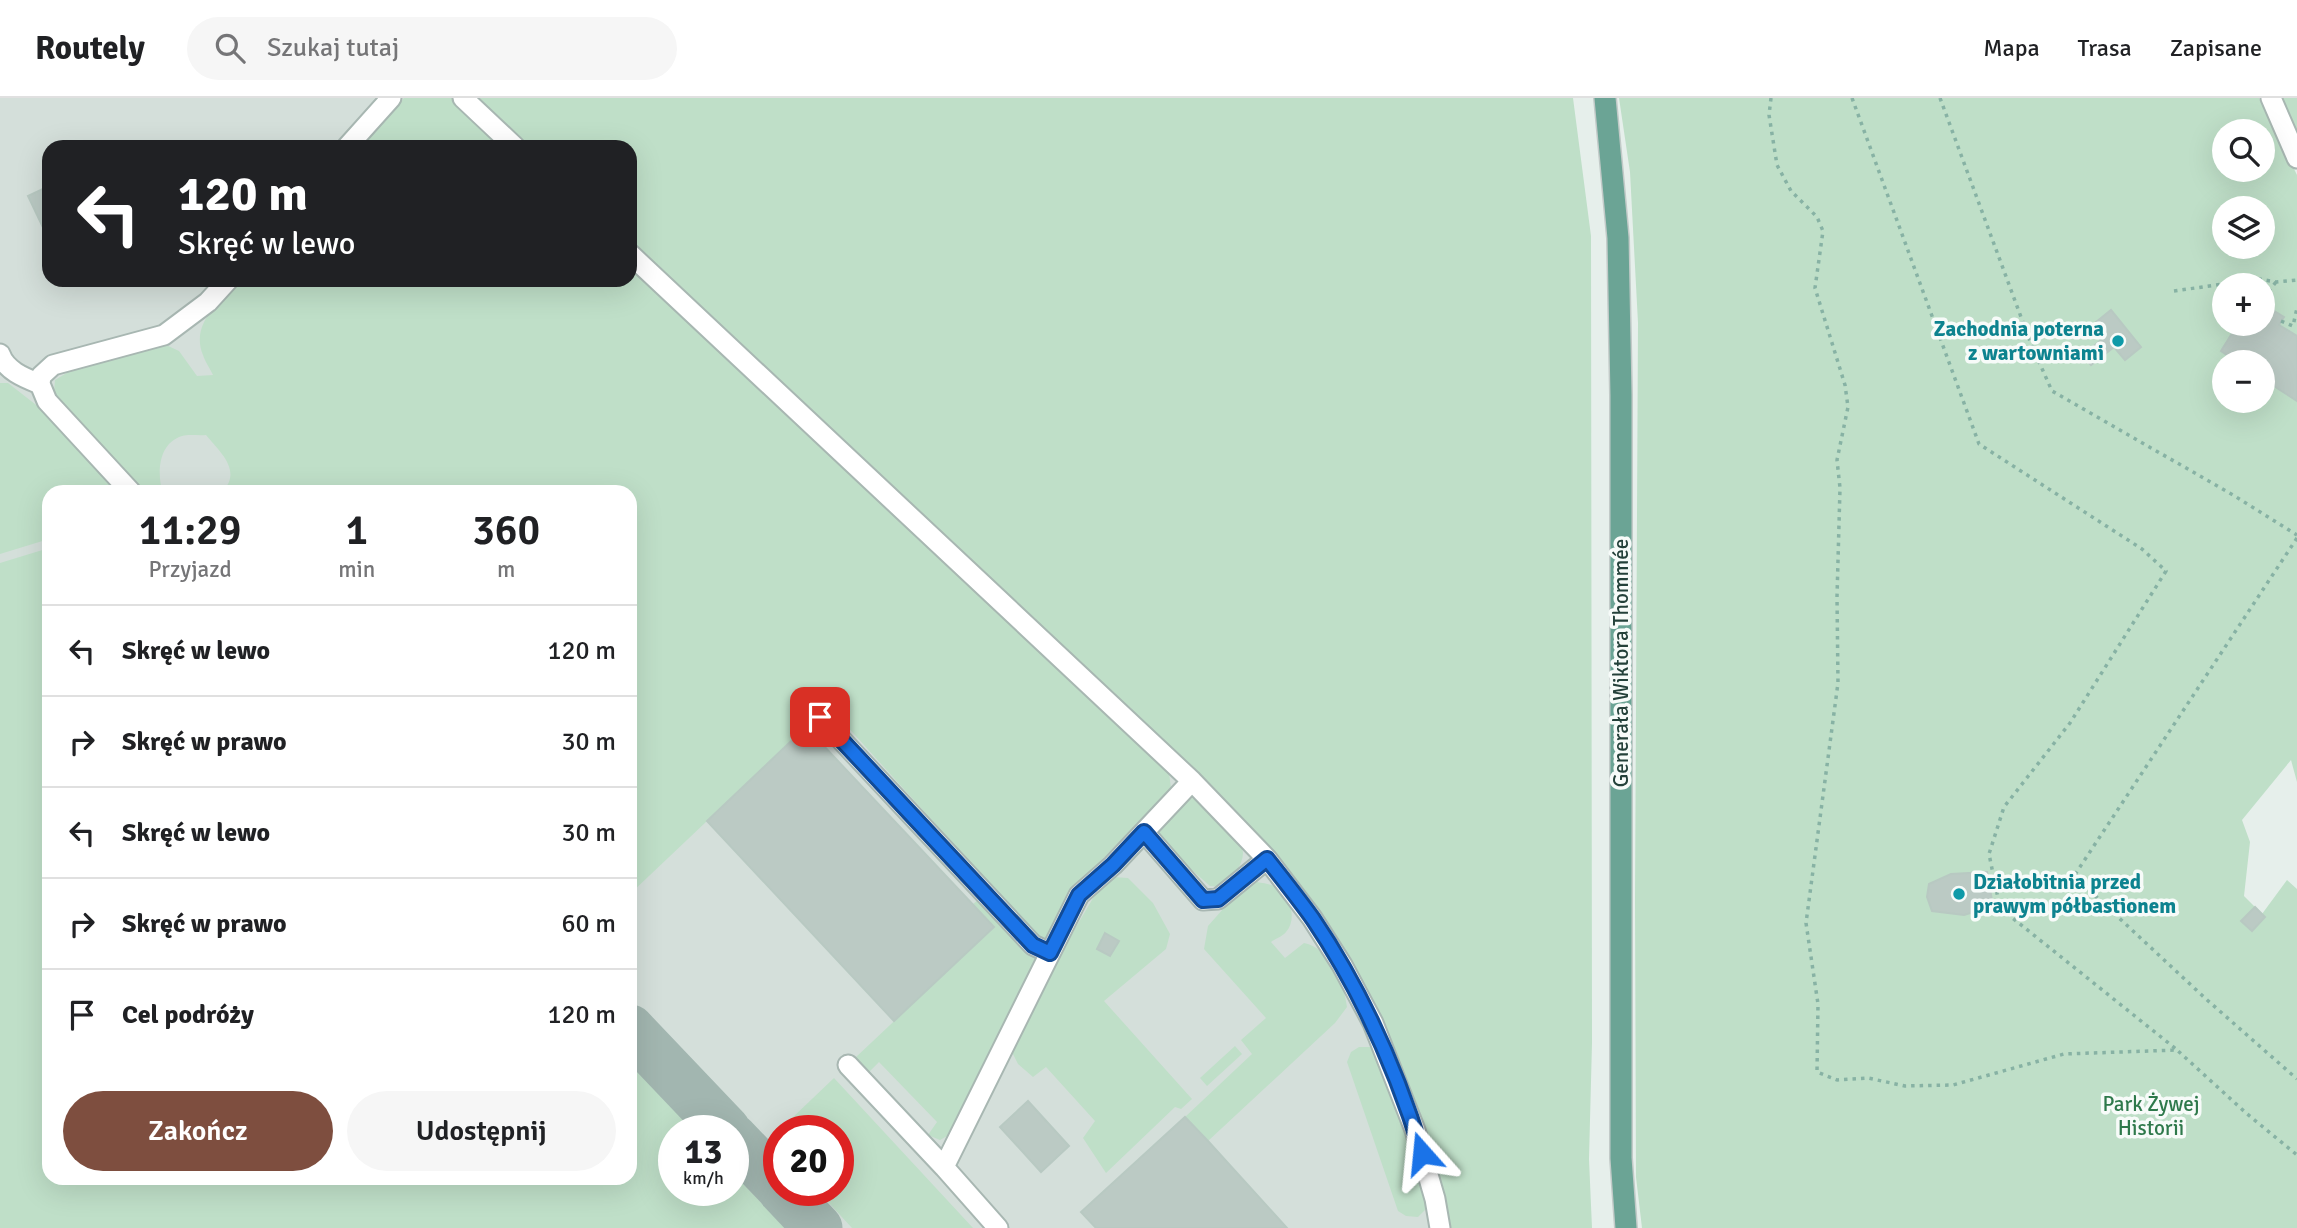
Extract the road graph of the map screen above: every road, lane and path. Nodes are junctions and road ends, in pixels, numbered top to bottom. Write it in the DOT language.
graph roads {
  1 [pos="391,98"];
  2 [pos="463,98"];
  3 [pos="1605,98"];
  4 [pos="1771,98"];
  5 [pos="1852,98"];
  6 [pos="1940,98"];
  7 [pos="2271,98"];
  8 [pos="353,140"];
  9 [pos="508,140"];
  10 [pos="2297,158"];
  11 [pos="637,261"];
  12 [pos="2297,280"];
  13 [pos="2276,282"];
  14 [pos="222,287"];
  15 [pos="2175,291"];
  16 [pos="2297,307"];
  17 [pos="2281,321"];
  18 [pos="0,354"];
  19 [pos="40,384"];
  20 [pos="125,485"];
  21 [pos="2297,537"];
  22 [pos="820,717"];
  23 [pos="1192,781"];
  24 [pos="1144,832"];
  25 [pos="1267,859"];
  26 [pos="1050,953"];
  27 [pos="2177,1050"];
  28 [pos="848,1065"];
  29 [pos="2297,1079"];
  30 [pos="2297,1155"];
  31 [pos="944,1167"];
  32 [pos="998,1228"];
  33 [pos="1440,1228"];
  34 [pos="1626,1228"];
  1 -- 8 [label="street"];
  2 -- 9 [label="street"];
  3 -- 34 [label="main road, Generała Wiktora Thommée"];
  4 -- 27 [label="path"];
  5 -- 27 [label="path"];
  6 -- 21 [label="path"];
  7 -- 10 [label="street"];
  11 -- 23 [label="street"];
  12 -- 13 [label="path"];
  13 -- 15 [label="path"];
  14 -- 19 [label="street"];
  16 -- 17 [label="path"];
  18 -- 19 [label="street"];
  19 -- 20 [label="street"];
  21 -- 29 [label="path"];
  22 -- 26 [label="street"];
  23 -- 24 [label="street"];
  23 -- 25 [label="street"];
  24 -- 25 [label="street"];
  24 -- 26 [label="street"];
  25 -- 33 [label="street"];
  26 -- 31 [label="street"];
  27 -- 30 [label="path"];
  28 -- 31 [label="street"];
  31 -- 32 [label="street"];
}
